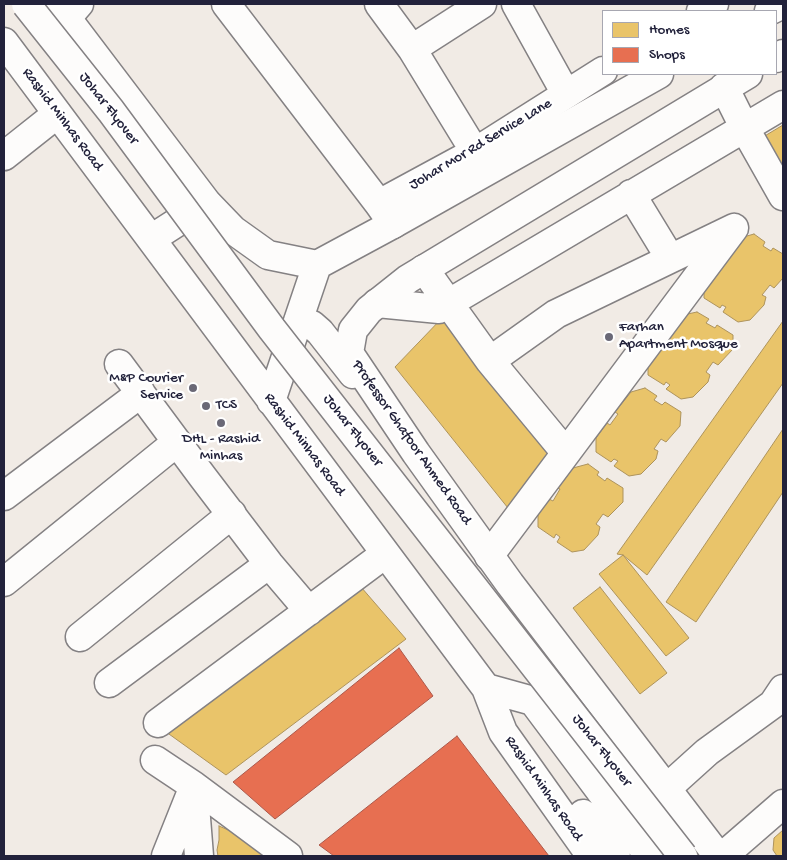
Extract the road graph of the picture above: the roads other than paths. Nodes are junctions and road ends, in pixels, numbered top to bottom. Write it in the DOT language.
graph roads {
  1 [pos="26,4"];
  2 [pos="226,4"];
  3 [pos="379,4"];
  4 [pos="482,4"];
  5 [pos="516,4"];
  6 [pos="783,4"];
  7 [pos="68,9"];
  8 [pos="771,10"];
  9 [pos="4,42"];
  10 [pos="412,49"];
  11 [pos="602,72"];
  12 [pos="657,75"];
  13 [pos="746,75"];
  14 [pos="724,87"];
  15 [pos="559,98"];
  16 [pos="783,105"];
  17 [pos="57,114"];
  18 [pos="564,127"];
  19 [pos="744,127"];
  20 [pos="475,152"];
  21 [pos="4,156"];
  22 [pos="631,194"];
  23 [pos="783,196"];
  24 [pos="207,203"];
  25 [pos="386,214"];
  26 [pos="151,239"];
  27 [pos="670,258"];
  28 [pos="317,265"];
  29 [pos="424,270"];
  30 [pos="448,302"];
  31 [pos="377,303"];
  32 [pos="298,321"];
  33 [pos="490,361"];
  34 [pos="119,364"];
  35 [pos="141,393"];
  36 [pos="271,401"];
  37 [pos="177,442"];
  38 [pos="416,453"];
  39 [pos="566,453"];
  40 [pos="4,496"];
  41 [pos="232,514"];
  42 [pos="385,554"];
  43 [pos="489,556"];
  44 [pos="269,564"];
  45 [pos="4,582"];
  46 [pos="309,611"];
  47 [pos="80,637"];
  48 [pos="109,684"];
  49 [pos="486,688"];
  50 [pos="783,690"];
  51 [pos="158,723"];
  52 [pos="155,760"];
  53 [pos="194,786"];
  54 [pos="666,788"];
  55 [pos="783,804"];
  56 [pos="166,856"];
  57 [pos="199,856"];
  58 [pos="288,856"];
  59 [pos="591,856"];
  60 [pos="616,856"];
  61 [pos="649,856"];
  62 [pos="683,856"];
  63 [pos="718,856"];
  64 [pos="723,856"];
  1 -- 62 [label="main road, Johar Flyover, bridge"];
  2 -- 25 [label="main road"];
  3 -- 10 [label="main road"];
  4 -- 10 [label="main road"];
  5 -- 15 [label="main road"];
  6 -- 8 [label="main road"];
  7 -- 24 [label="main road"];
  9 -- 17 [label="main road, Rashid Minhas Road"];
  10 -- 20 [label="main road"];
  11 -- 15 [label="main road, Johar Mor Rd Service Lane"];
  12 -- 18 [label="main road"];
  13 -- 14 [label="main road, Professor Ghafoor Ahmed Road"];
  14 -- 19 [label="main road"];
  14 -- 29 [label="main road, Professor Ghafoor Ahmed Road"];
  15 -- 18 [label="main road"];
  15 -- 20 [label="main road, Johar Mor Rd Service Lane"];
  16 -- 19 [label="main road"];
  17 -- 21 [label="main road"];
  17 -- 26 [label="main road, Rashid Minhas Road"];
  18 -- 25 [label="main road"];
  19 -- 22 [label="main road"];
  19 -- 23 [label="main road"];
  20 -- 25 [label="main road, Johar Mor Rd Service Lane"];
  22 -- 27 [label="main road"];
  22 -- 30 [label="main road"];
  24 -- 26 [label="main road"];
  24 -- 28 [label="main road"];
  25 -- 28 [label="main road"];
  26 -- 36 [label="main road, Rashid Minhas Road"];
  27 -- 33 [label="main road"];
  27 -- 39 [label="main road"];
  28 -- 32 [label="main road"];
  29 -- 30 [label="main road"];
  29 -- 31 [label="main road, Professor Ghafoor Ahmed Road"];
  30 -- 31 [label="main road"];
  30 -- 33 [label="main road"];
  31 -- 38 [label="main road, Professor Ghafoor Ahmed Road"];
  32 -- 36 [label="main road"];
  32 -- 38 [label="main road"];
  33 -- 39 [label="main road"];
  34 -- 35 [label="main road"];
  35 -- 37 [label="main road"];
  35 -- 40 [label="main road"];
  36 -- 42 [label="main road, Rashid Minhas Road"];
  37 -- 41 [label="main road"];
  37 -- 45 [label="main road"];
  38 -- 43 [label="main road, Professor Ghafoor Ahmed Road"];
  39 -- 43 [label="main road"];
  41 -- 44 [label="main road"];
  41 -- 47 [label="main road"];
  42 -- 46 [label="main road"];
  42 -- 49 [label="main road, Rashid Minhas Road"];
  43 -- 54 [label="main road, Professor Ghafoor Ahmed Road"];
  44 -- 46 [label="main road"];
  44 -- 48 [label="main road"];
  46 -- 51 [label="main road"];
  49 -- 59 [label="main road, Rashid Minhas Road"];
  49 -- 60 [label="main road"];
  49 -- 61 [label="main road"];
  50 -- 54 [label="main road"];
  52 -- 53 [label="main road"];
  53 -- 56 [label="main road"];
  53 -- 57 [label="main road"];
  53 -- 58 [label="main road"];
  54 -- 63 [label="main road, Professor Ghafoor Ahmed Road"];
  55 -- 64 [label="main road"];
}
